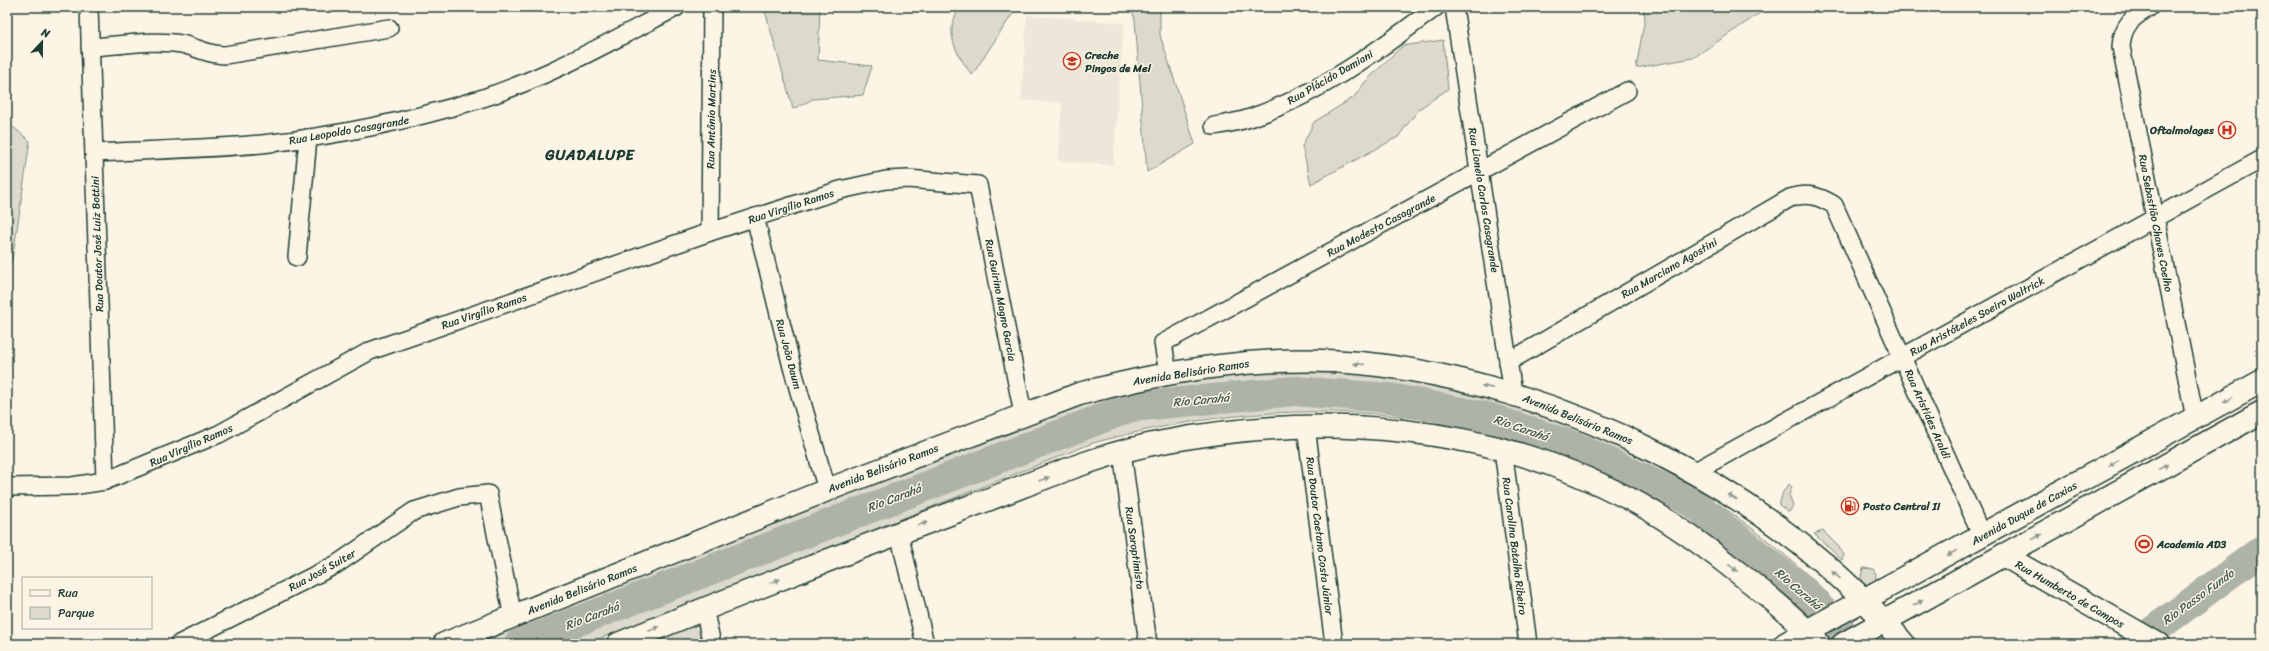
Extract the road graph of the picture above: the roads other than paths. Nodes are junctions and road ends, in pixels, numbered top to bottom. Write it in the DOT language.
graph roads {
  1 [pos="89,7"];
  2 [pos="677,7"];
  3 [pos="712,7"];
  4 [pos="1436,7"];
  5 [pos="1454,7"];
  6 [pos="2150,7"];
  7 [pos="389,28"];
  8 [pos="90,47"];
  9 [pos="1627,92"];
  10 [pos="1214,126"];
  11 [pos="308,138"];
  12 [pos="94,153"];
  13 [pos="2262,159"];
  14 [pos="1480,172"];
  15 [pos="978,185"];
  16 [pos="1834,205"];
  17 [pos="755,217"];
  18 [pos="2155,218"];
  19 [pos="710,232"];
  20 [pos="297,257"];
  21 [pos="1902,357"];
  22 [pos="1508,362"];
  23 [pos="1168,374"];
  24 [pos="2262,381"];
  25 [pos="1513,393"];
  26 [pos="2262,412"];
  27 [pos="1023,414"];
  28 [pos="2195,418"];
  29 [pos="1306,427"];
  30 [pos="1503,449"];
  31 [pos="1122,452"];
  32 [pos="1692,473"];
  33 [pos="105,481"];
  34 [pos="7,486"];
  35 [pos="827,490"];
  36 [pos="899,533"];
  37 [pos="1982,536"];
  38 [pos="2003,556"];
  39 [pos="1858,605"];
  40 [pos="704,609"];
  41 [pos="513,617"];
  42 [pos="1876,626"];
  43 [pos="1815,634"];
  44 [pos="2155,643"];
  45 [pos="179,644"];
  46 [pos="444,644"];
  47 [pos="618,644"];
  48 [pos="712,644"];
  49 [pos="925,644"];
  50 [pos="1148,644"];
  51 [pos="1334,644"];
  52 [pos="1528,644"];
  53 [pos="1785,644"];
  54 [pos="1843,644"];
  55 [pos="1904,644"];
  1 -- 8 [label="street, Rua Doutor José Luiz Bottini"];
  2 -- 11 [label="street, Rua Leopoldo Casagrande"];
  3 -- 19 [label="street, Rua Antônio Martins"];
  4 -- 10 [label="street, Rua Plácido Damiani"];
  5 -- 14 [label="street, Rua Lionelo Carlos Casagrande"];
  6 -- 18 [label="street, Rua Sebastião Chaves Coelho"];
  7 -- 8 [label="street"];
  8 -- 12 [label="street, Rua Doutor José Luiz Bottini"];
  9 -- 14 [label="street, Rua Modesto Casagrande"];
  11 -- 12 [label="street, Rua Leopoldo Casagrande"];
  11 -- 20 [label="street"];
  12 -- 33 [label="street, Rua Doutor José Luiz Bottini"];
  13 -- 18 [label="street, Rua Aristóteles Soeiro Waltrick"];
  14 -- 22 [label="street, Rua Lionelo Carlos Casagrande"];
  14 -- 23 [label="street, Rua Modesto Casagrande"];
  15 -- 17 [label="street, Rua Virgílio Ramos"];
  15 -- 27 [label="street, Rua Guirino Magno Garcia"];
  16 -- 21 [label="street, Rua Aristides Araldi"];
  16 -- 22 [label="street, Rua Marciano Agostini"];
  17 -- 19 [label="street, Rua Virgílio Ramos"];
  17 -- 35 [label="street, Rua João Daum"];
  18 -- 21 [label="street, Rua Aristóteles Soeiro Waltrick"];
  18 -- 28 [label="street, Rua Sebastião Chaves Coelho"];
  19 -- 33 [label="street, Rua Virgílio Ramos"];
  21 -- 32 [label="street, Rua Aristóteles Soeiro Waltrick"];
  21 -- 37 [label="street, Rua Aristides Araldi"];
  22 -- 25 [label="street, Rua Lionelo Carlos Casagrande"];
  25 -- 23 [label="main road, Avenida Belisário Ramos, one-way"];
  23 -- 27 [label="main road, Avenida Belisário Ramos"];
  24 -- 28 [label="main road, Avenida Duque de Caxias, one-way"];
  25 -- 32 [label="main road, Avenida Belisário Ramos"];
  38 -- 26 [label="main road, one-way"];
  27 -- 35 [label="main road, Avenida Belisário Ramos"];
  28 -- 37 [label="main road, Avenida Duque de Caxias, one-way"];
  29 -- 30 [label="main road"];
  29 -- 31 [label="main road"];
  29 -- 51 [label="street, Rua Doutor Caetano Costa Júnior"];
  30 -- 43 [label="main road, one-way"];
  30 -- 52 [label="street, Rua Carolina Batalha Ribeiro"];
  36 -- 31 [label="main road, one-way"];
  31 -- 50 [label="street, Rua Soroptimista"];
  39 -- 32 [label="main road, Avenida Belisário Ramos, one-way"];
  33 -- 34 [label="street, Rua Virgílio Ramos"];
  35 -- 41 [label="main road, Avenida Belisário Ramos"];
  40 -- 36 [label="main road, one-way"];
  36 -- 49 [label="street"];
  37 -- 39 [label="main road, Avenida Duque de Caxias, one-way"];
  42 -- 38 [label="main road, one-way"];
  38 -- 44 [label="main road, Rua Humberto de Campos"];
  39 -- 42 [label="main road, Avenida Belisário Ramos"];
  39 -- 43 [label="main road, Avenida Duque de Caxias"];
  47 -- 40 [label="main road, one-way"];
  40 -- 48 [label="street"];
  41 -- 45 [label="street, Rua José Suiter"];
  41 -- 46 [label="main road, Avenida Belisário Ramos"];
  42 -- 54 [label="main road"];
  42 -- 55 [label="main road, Avenida Belisário Ramos"];
  43 -- 53 [label="main road, Avenida Duque de Caxias"];
}
